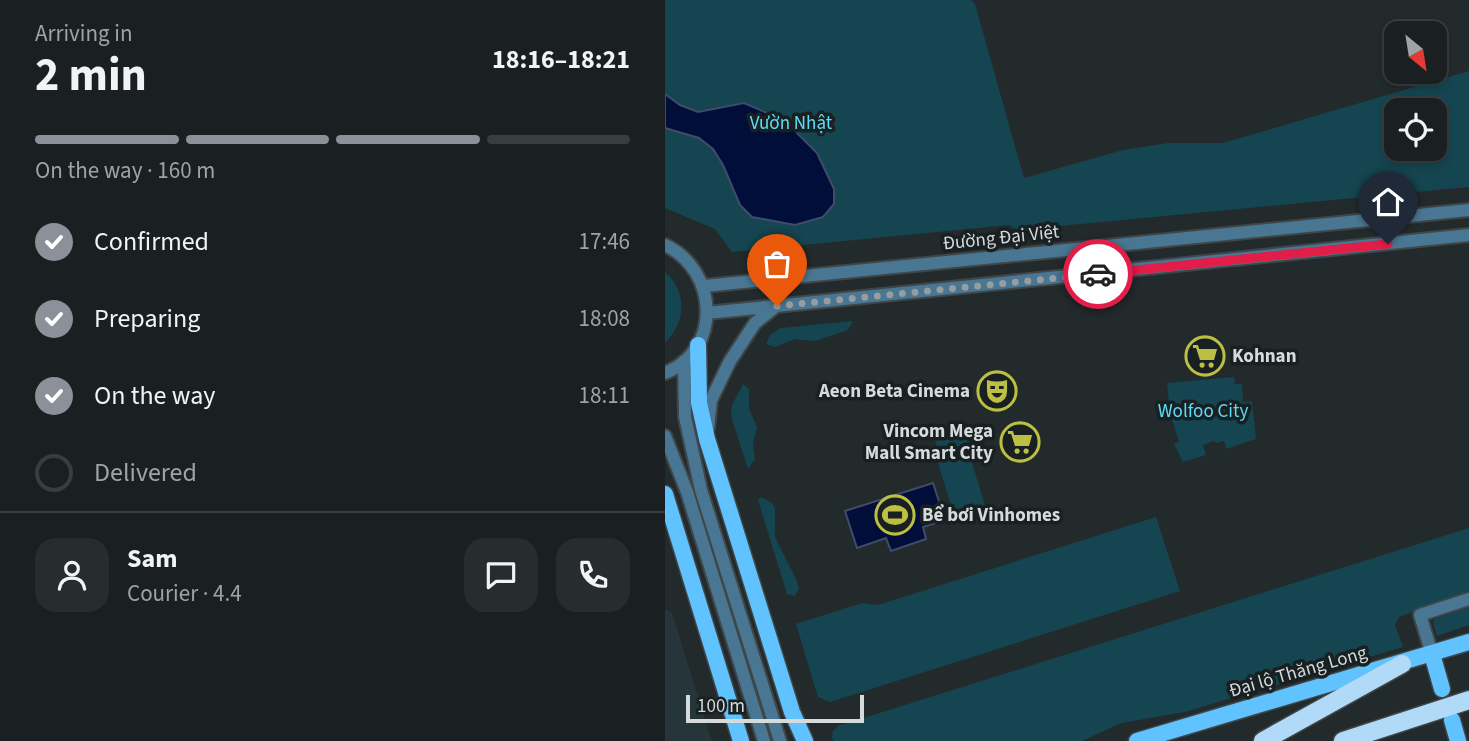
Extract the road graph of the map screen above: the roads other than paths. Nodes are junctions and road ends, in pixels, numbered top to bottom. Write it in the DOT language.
graph roads {
  1 [pos="1469,210"];
  2 [pos="1469,235"];
  3 [pos="665,245"];
  4 [pos="959,262"];
  5 [pos="704,286"];
  6 [pos="961,288"];
  7 [pos="777,306"];
  8 [pos="707,313"];
  9 [pos="698,345"];
  10 [pos="684,361"];
  11 [pos="665,373"];
  12 [pos="665,436"];
  13 [pos="707,439"];
  14 [pos="665,494"];
  15 [pos="1469,599"];
  16 [pos="1469,642"];
  17 [pos="1432,654"];
  18 [pos="1402,664"];
  19 [pos="1442,689"];
  20 [pos="1469,700"];
  21 [pos="1452,720"];
  22 [pos="741,741"];
  23 [pos="764,741"];
  24 [pos="780,741"];
  25 [pos="804,741"];
  26 [pos="1137,741"];
  27 [pos="1263,741"];
  28 [pos="1343,741"];
  29 [pos="1458,741"];
  1 -- 4 [label="street, Đường Đại Việt"];
  2 -- 6 [label="street"];
  3 -- 5 [label="street"];
  4 -- 5 [label="street, Đường Đại Việt"];
  4 -- 6 [label="street"];
  5 -- 8 [label="street"];
  6 -- 7 [label="street"];
  7 -- 8 [label="street"];
  7 -- 13 [label="street"];
  8 -- 9 [label="street"];
  9 -- 10 [label="street"];
  9 -- 13 [label="main road"];
  10 -- 11 [label="street"];
  10 -- 24 [label="street"];
  12 -- 23 [label="street"];
  13 -- 25 [label="main road"];
  14 -- 22 [label="main road"];
  15 -- 17 [label="street"];
  16 -- 17 [label="main road, Đại lộ Thăng Long"];
  17 -- 18 [label="main road, Đại lộ Thăng Long"];
  17 -- 19 [label="main road"];
  18 -- 26 [label="main road, Đại lộ Thăng Long"];
  18 -- 27 [label="highway"];
  20 -- 28 [label="highway"];
  21 -- 29 [label="main road"];
}
